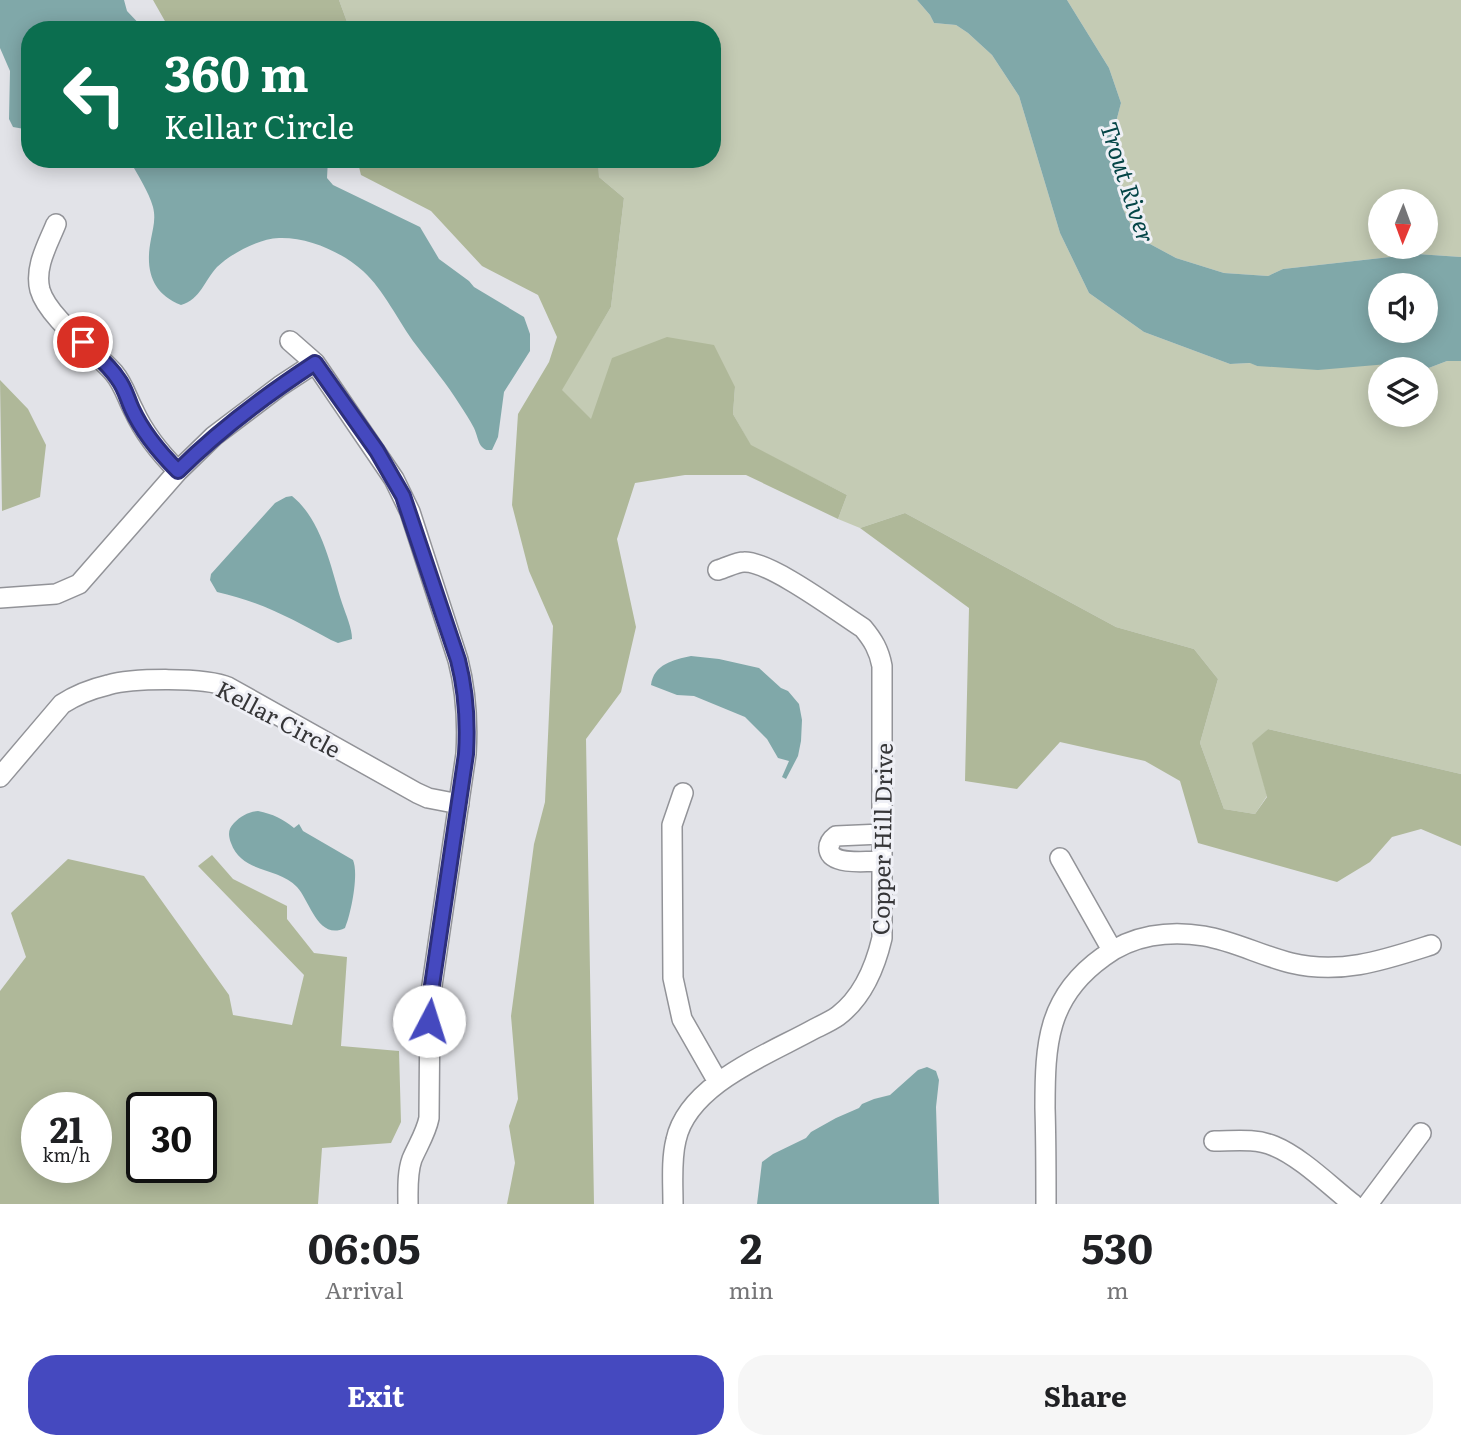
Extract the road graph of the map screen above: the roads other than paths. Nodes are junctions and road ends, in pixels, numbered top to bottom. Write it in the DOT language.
graph roads {
  1 [pos="56,224"];
  2 [pos="290,341"];
  3 [pos="315,363"];
  4 [pos="178,471"];
  5 [pos="718,570"];
  6 [pos="0,598"];
  7 [pos="0,777"];
  8 [pos="683,793"];
  9 [pos="459,804"];
  10 [pos="882,834"];
  11 [pos="1060,858"];
  12 [pos="882,861"];
  13 [pos="1431,945"];
  14 [pos="1112,950"];
  15 [pos="718,1082"];
  16 [pos="1421,1133"];
  17 [pos="1214,1141"];
  18 [pos="408,1204"];
  19 [pos="673,1204"];
  20 [pos="1046,1204"];
  21 [pos="1353,1204"];
  22 [pos="1368,1204"];
  1 -- 4 [label="street"];
  2 -- 3 [label="street"];
  3 -- 4 [label="street"];
  3 -- 9 [label="street"];
  4 -- 6 [label="street"];
  5 -- 10 [label="street, Copper Hill Drive"];
  7 -- 9 [label="street, Kellar Circle"];
  8 -- 15 [label="street"];
  9 -- 18 [label="street"];
  10 -- 12 [label="street, Copper Hill Drive"];
  10 -- 12 [label="street"];
  11 -- 14 [label="street"];
  12 -- 15 [label="street, Copper Hill Drive"];
  13 -- 14 [label="street"];
  14 -- 20 [label="street"];
  15 -- 19 [label="street, Copper Hill Drive"];
  16 -- 22 [label="street"];
  17 -- 21 [label="street"];
}
